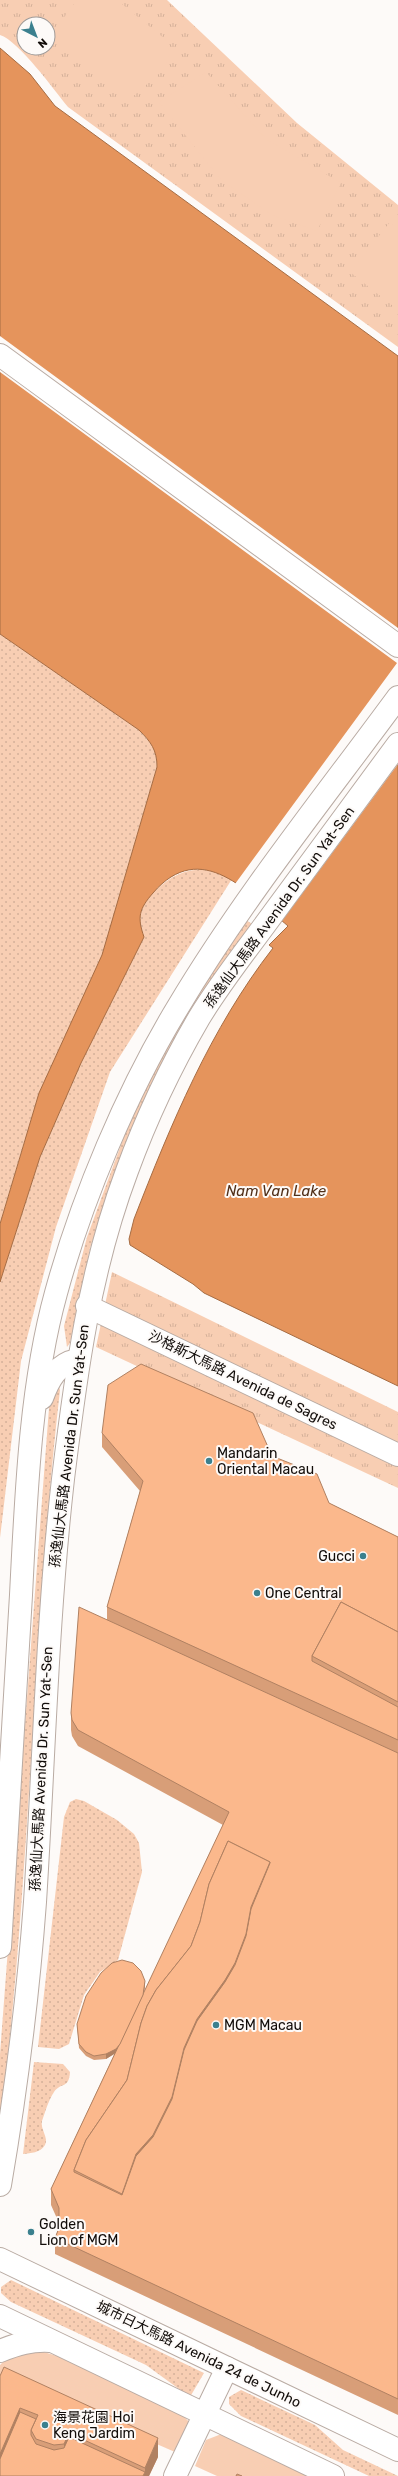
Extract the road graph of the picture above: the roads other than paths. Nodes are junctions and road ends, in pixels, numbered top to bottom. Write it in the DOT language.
graph roads {
  1 [pos="0,355"];
  2 [pos="398,646"];
  3 [pos="398,697"];
  4 [pos="398,744"];
  5 [pos="87,1306"];
  6 [pos="77,1360"];
  7 [pos="34,1424"];
  8 [pos="398,1455"];
  9 [pos="0,1947"];
  10 [pos="0,2185"];
  11 [pos="0,2259"];
  12 [pos="0,2316"];
  13 [pos="53,2342"];
  14 [pos="0,2351"];
  15 [pos="227,2368"];
  16 [pos="205,2414"];
  17 [pos="398,2450"];
  18 [pos="175,2476"];
  19 [pos="333,2476"];
  1 -- 2 [label="main road"];
  3 -- 7 [label="main road, 孫逸仙大馬路 Avenida Dr. Sun Yat-Sen"];
  4 -- 5 [label="main road, 孫逸仙大馬路 Avenida Dr. Sun Yat-Sen"];
  5 -- 6 [label="main road, 孫逸仙大馬路 Avenida Dr. Sun Yat-Sen"];
  5 -- 8 [label="main road, 沙格斯大馬路 Avenida de Sagres"];
  6 -- 7 [label="main road"];
  6 -- 10 [label="main road, 孫逸仙大馬路 Avenida Dr. Sun Yat-Sen"];
  7 -- 9 [label="main road, 孫逸仙大馬路 Avenida Dr. Sun Yat-Sen"];
  11 -- 15 [label="main road, 城市日大馬路 Avenida 24 de Junho"];
  12 -- 13 [label="main road"];
  13 -- 14 [label="main road"];
  13 -- 16 [label="main road"];
  15 -- 16 [label="main road"];
  15 -- 17 [label="main road, 城市日大馬路 Avenida 24 de Junho"];
  16 -- 18 [label="main road"];
  16 -- 19 [label="main road"];
}
